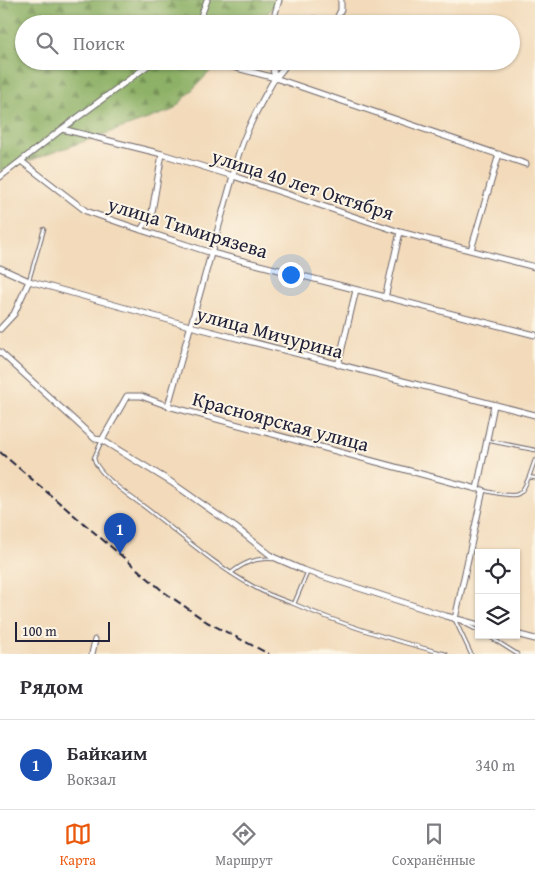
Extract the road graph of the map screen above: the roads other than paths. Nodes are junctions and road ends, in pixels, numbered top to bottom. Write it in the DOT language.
graph roads {
  1 [pos="207,0"];
  2 [pos="279,0"];
  3 [pos="342,0"];
  4 [pos="201,15"];
  5 [pos="275,15"];
  6 [pos="338,15"];
  7 [pos="142,70"];
  8 [pos="244,70"];
  9 [pos="273,70"];
  10 [pos="284,70"];
  11 [pos="275,78"];
  12 [pos="62,129"];
  13 [pos="162,154"];
  14 [pos="499,154"];
  15 [pos="21,161"];
  16 [pos="526,164"];
  17 [pos="233,176"];
  18 [pos="0,177"];
  19 [pos="44,230"];
  20 [pos="141,230"];
  21 [pos="400,232"];
  22 [pos="472,250"];
  23 [pos="212,253"];
  24 [pos="535,267"];
  25 [pos="0,268"];
  26 [pos="29,281"];
  27 [pos="356,290"];
  28 [pos="385,298"];
  29 [pos="190,326"];
  30 [pos="0,329"];
  31 [pos="535,335"];
  32 [pos="0,352"];
  33 [pos="338,365"];
  34 [pos="494,405"];
  35 [pos="168,406"];
  36 [pos="535,415"];
  37 [pos="102,440"];
  38 [pos="490,441"];
  39 [pos="535,450"];
  40 [pos="535,460"];
  41 [pos="529,477"];
  42 [pos="535,478"];
  43 [pos="480,490"];
  44 [pos="278,559"];
  45 [pos="308,571"];
  46 [pos="231,573"];
  47 [pos="294,604"];
  48 [pos="455,619"];
  49 [pos="475,624"];
  50 [pos="475,629"];
  51 [pos="520,635"];
  52 [pos="493,639"];
  53 [pos="535,639"];
  54 [pos="95,640"];
  55 [pos="92,654"];
  56 [pos="446,654"];
  57 [pos="472,654"];
  58 [pos="517,654"];
  1 -- 4 [label="street"];
  2 -- 5 [label="street"];
  3 -- 6 [label="street"];
  7 -- 12 [label="street"];
  8 -- 11 [label="street"];
  9 -- 11 [label="street"];
  10 -- 11 [label="street"];
  11 -- 14 [label="street"];
  11 -- 17 [label="street"];
  12 -- 13 [label="street, улица 40 лет Октября"];
  12 -- 15 [label="street"];
  13 -- 17 [label="street, улица 40 лет Октября"];
  13 -- 20 [label="street"];
  14 -- 16 [label="street"];
  14 -- 22 [label="street"];
  15 -- 18 [label="street"];
  15 -- 20 [label="street, улица Тимирязева"];
  17 -- 21 [label="street, улица 40 лет Октября"];
  17 -- 23 [label="street"];
  19 -- 26 [label="lane"];
  20 -- 23 [label="street, улица Тимирязева"];
  21 -- 22 [label="street, улица 40 лет Октября"];
  21 -- 28 [label="street"];
  22 -- 24 [label="street, улица 40 лет Октября"];
  23 -- 27 [label="street, улица Тимирязева"];
  23 -- 29 [label="street"];
  25 -- 26 [label="street, улица Мичурина"];
  26 -- 29 [label="street, улица Мичурина"];
  26 -- 30 [label="street"];
  27 -- 28 [label="street, улица Тимирязева"];
  27 -- 33 [label="street"];
  28 -- 31 [label="street, улица Тимирязева"];
  29 -- 33 [label="street, улица Мичурина"];
  29 -- 35 [label="street"];
  32 -- 37 [label="street"];
  33 -- 34 [label="street, улица Мичурина"];
  34 -- 36 [label="street, улица Мичурина"];
  34 -- 43 [label="street"];
  35 -- 37 [label="street, Красноярская улица"];
  35 -- 43 [label="street, Красноярская улица"];
  37 -- 44 [label="street"];
  37 -- 46 [label="lane"];
  38 -- 39 [label="lane"];
  40 -- 41 [label="lane"];
  41 -- 42 [label="lane"];
  41 -- 43 [label="lane"];
  43 -- 48 [label="street"];
  44 -- 45 [label="street"];
  44 -- 46 [label="lane"];
  45 -- 47 [label="lane"];
  45 -- 48 [label="street"];
  46 -- 47 [label="lane"];
  47 -- 56 [label="lane"];
  48 -- 49 [label="street"];
  48 -- 50 [label="lane"];
  48 -- 57 [label="lane"];
  51 -- 53 [label="street"];
  52 -- 58 [label="lane"];
  54 -- 55 [label="street"];
}
